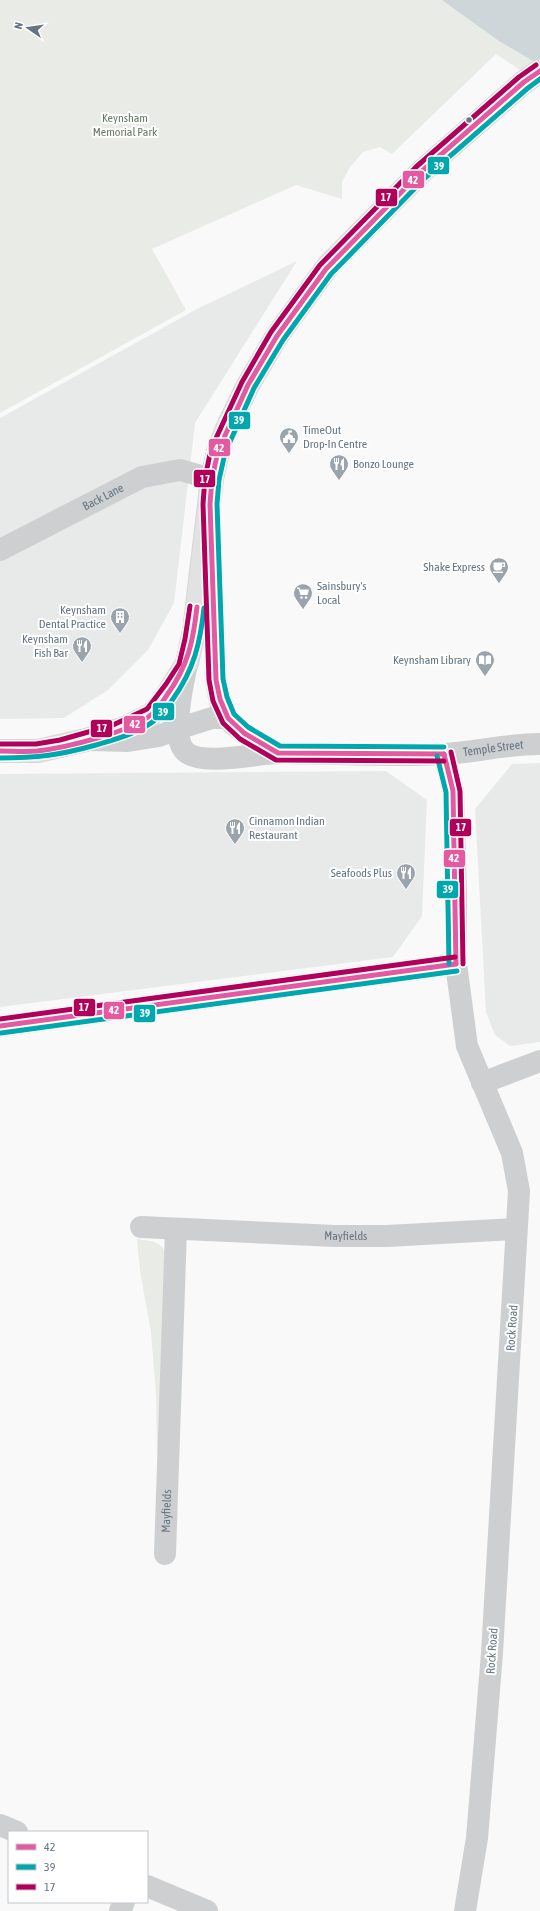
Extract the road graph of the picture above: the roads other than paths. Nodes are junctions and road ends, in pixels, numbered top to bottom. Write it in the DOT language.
graph roads {
  1 [pos="532,76"];
  2 [pos="212,479"];
  3 [pos="210,504"];
  4 [pos="0,550"];
  5 [pos="187,662"];
  6 [pos="228,718"];
  7 [pos="177,729"];
  8 [pos="86,740"];
  9 [pos="540,744"];
  10 [pos="0,752"];
  11 [pos="278,753"];
  12 [pos="444,754"];
  13 [pos="456,964"];
  14 [pos="0,1026"];
  15 [pos="540,1061"];
  16 [pos="482,1083"];
  17 [pos="141,1228"];
  18 [pos="176,1229"];
  19 [pos="516,1229"];
  20 [pos="165,1554"];
  21 [pos="0,1825"];
  22 [pos="14,1831"];
  23 [pos="148,1886"];
  24 [pos="207,1911"];
  25 [pos="465,1911"];
  1 -- 2 [label="main road"];
  2 -- 3 [label="main road"];
  2 -- 4 [label="street, Back Lane"];
  3 -- 5 [label="main road"];
  3 -- 6 [label="street"];
  5 -- 7 [label="street, Temple Street"];
  5 -- 8 [label="main road"];
  6 -- 7 [label="street"];
  6 -- 11 [label="street"];
  7 -- 8 [label="street"];
  7 -- 11 [label="street, Temple Street"];
  8 -- 10 [label="main road"];
  9 -- 12 [label="street, Temple Street"];
  11 -- 12 [label="street, Temple Street"];
  12 -- 13 [label="street, Rock Road"];
  13 -- 14 [label="street"];
  13 -- 16 [label="street, Rock Road"];
  15 -- 16 [label="street"];
  16 -- 19 [label="street, Rock Road"];
  17 -- 18 [label="street, Mayfields"];
  18 -- 19 [label="street, Mayfields"];
  18 -- 20 [label="street, Mayfields"];
  19 -- 25 [label="street, Rock Road"];
  21 -- 22 [label="street"];
  23 -- 24 [label="street"];
}
